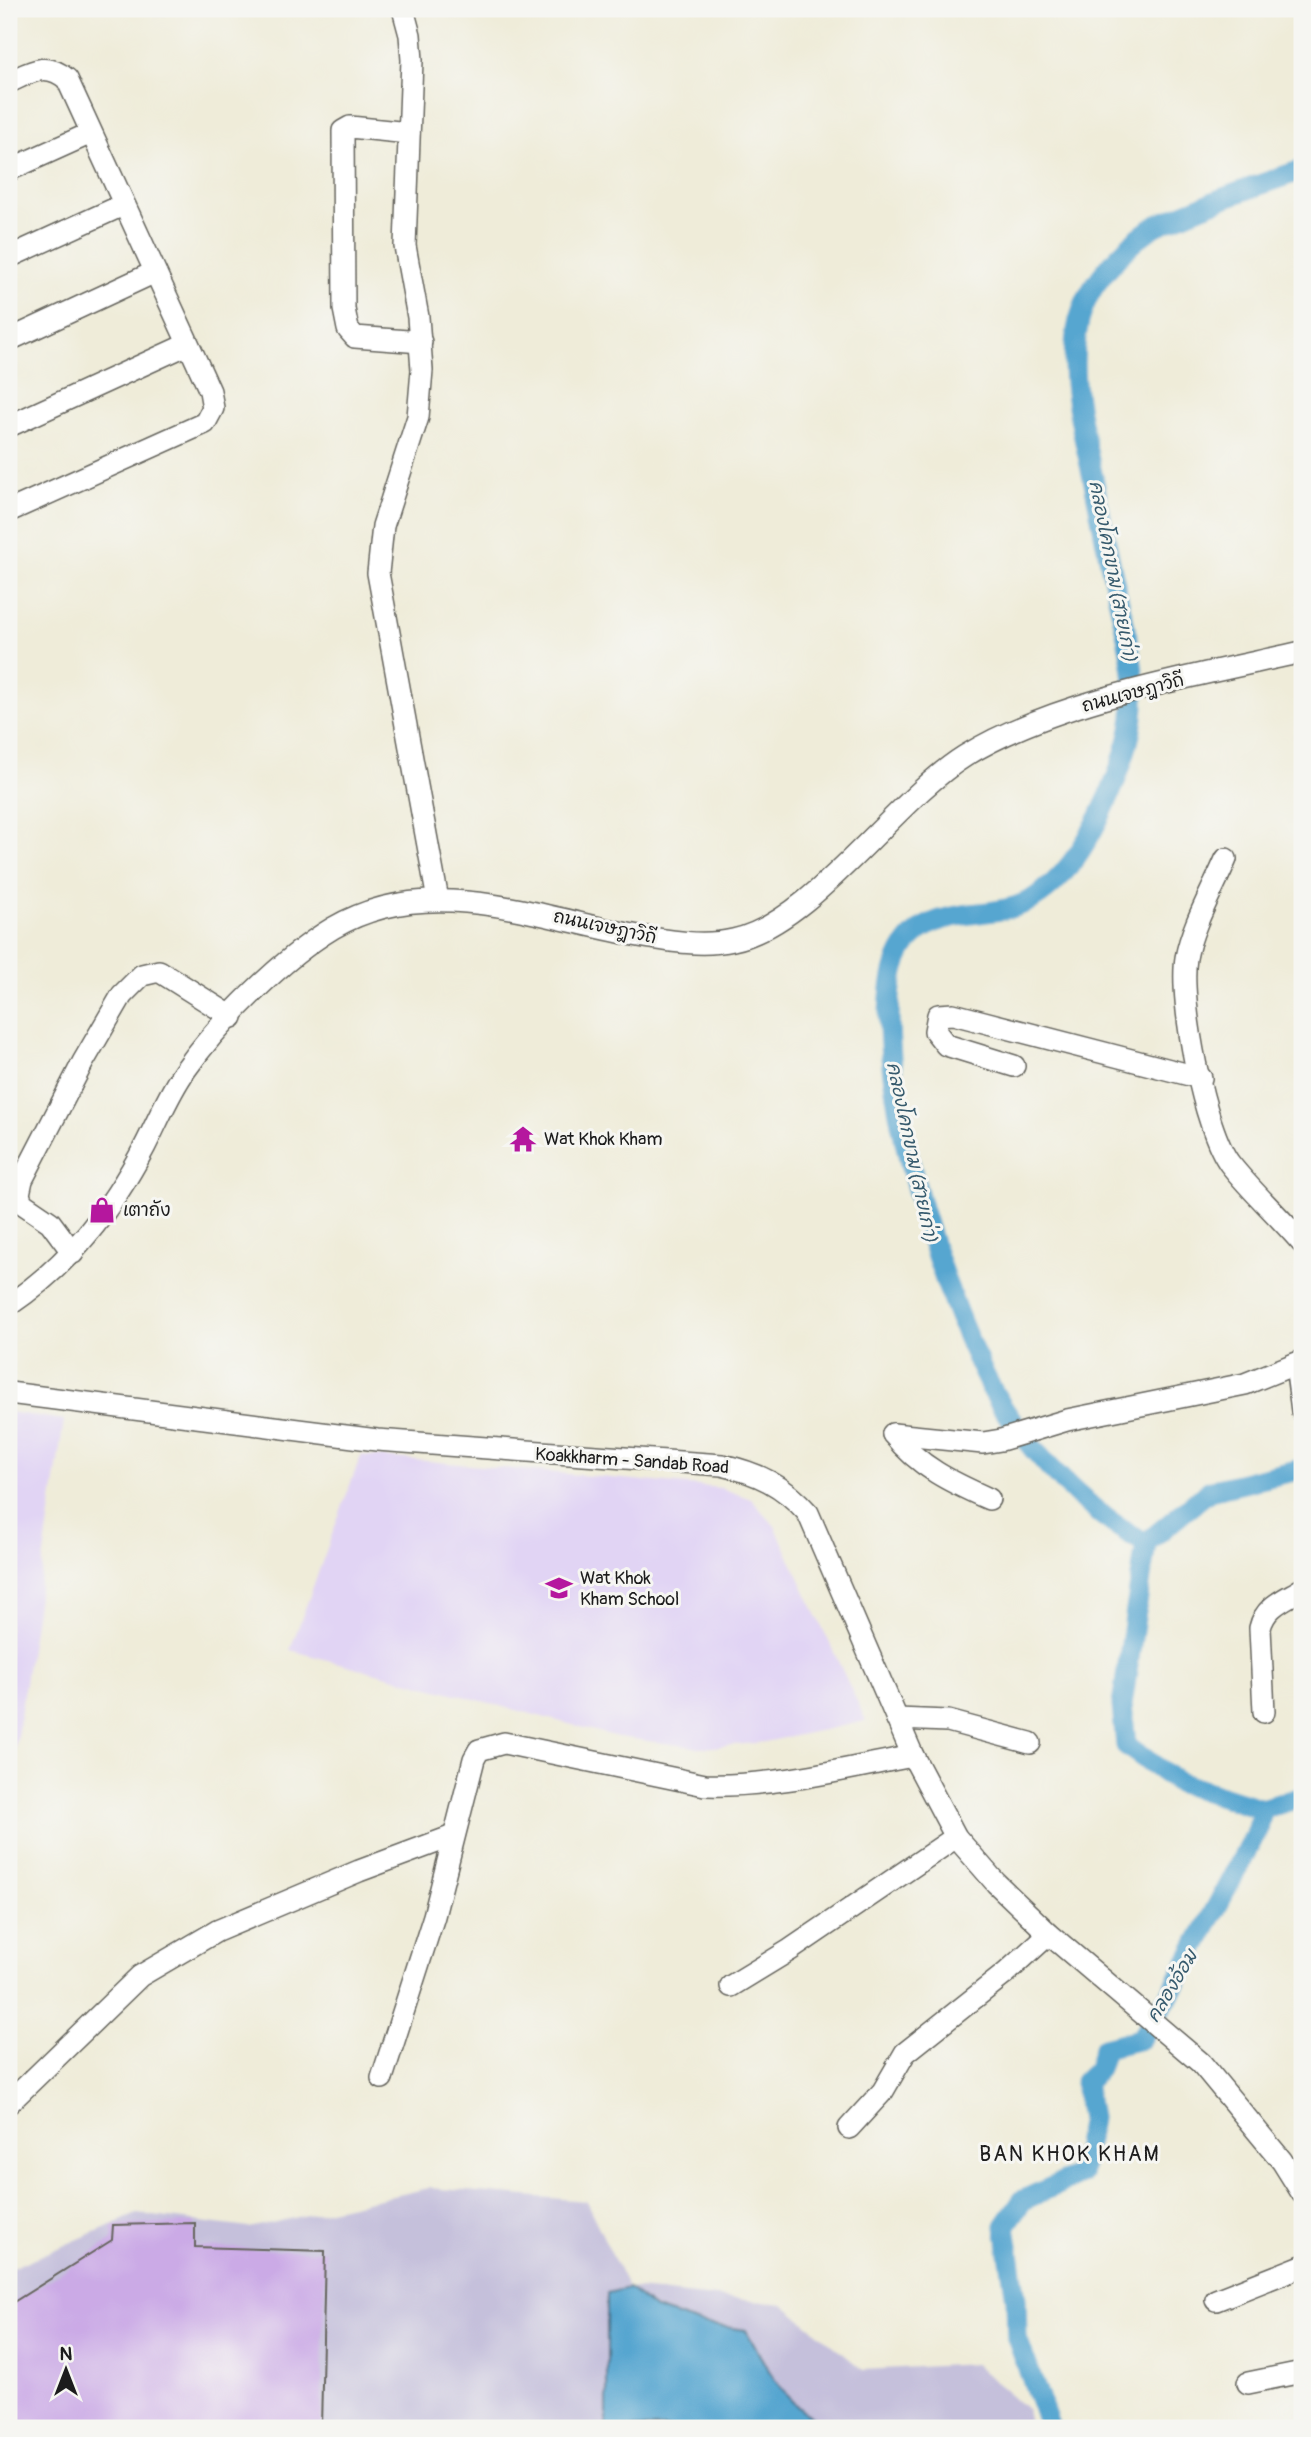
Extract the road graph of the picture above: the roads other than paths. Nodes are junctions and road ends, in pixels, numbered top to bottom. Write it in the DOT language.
graph roads {
  1 [pos="403,9"];
  2 [pos="9,82"];
  3 [pos="91,133"];
  4 [pos="409,133"];
  5 [pos="9,170"];
  6 [pos="123,205"];
  7 [pos="9,257"];
  8 [pos="153,273"];
  9 [pos="9,340"];
  10 [pos="421,342"];
  11 [pos="188,344"];
  12 [pos="9,426"];
  13 [pos="9,510"];
  14 [pos="1302,652"];
  15 [pos="1226,859"];
  16 [pos="438,900"];
  17 [pos="232,1017"];
  18 [pos="1014,1066"];
  19 [pos="1201,1078"];
  20 [pos="1302,1243"];
  21 [pos="73,1253"];
  22 [pos="9,1305"];
  23 [pos="1299,1363"];
  24 [pos="9,1393"];
  25 [pos="1302,1411"];
  26 [pos="989,1499"];
  27 [pos="1302,1589"];
  28 [pos="1264,1712"];
  29 [pos="897,1719"];
  30 [pos="1030,1743"];
  31 [pos="913,1756"];
  32 [pos="453,1836"];
  33 [pos="956,1837"];
  34 [pos="1049,1934"];
  35 [pos="731,1986"];
  36 [pos="382,2078"];
  37 [pos="9,2103"];
  38 [pos="849,2128"];
  39 [pos="1302,2193"];
  40 [pos="1302,2266"];
  41 [pos="1216,2300"];
  42 [pos="1302,2372"];
  43 [pos="1248,2383"];
  1 -- 4 [label="street"];
  2 -- 3 [label="street"];
  3 -- 5 [label="street"];
  3 -- 6 [label="street"];
  4 -- 10 [label="street"];
  4 -- 10 [label="street"];
  6 -- 7 [label="street"];
  6 -- 8 [label="street"];
  8 -- 9 [label="street"];
  8 -- 11 [label="street"];
  10 -- 16 [label="street"];
  11 -- 12 [label="street"];
  11 -- 13 [label="street"];
  14 -- 16 [label="street, ถนนเจษฎาวิถี"];
  15 -- 19 [label="street"];
  16 -- 17 [label="street, ถนนเจษฎาวิถี"];
  17 -- 21 [label="street, ถนนเจษฎาวิถี"];
  17 -- 21 [label="street"];
  18 -- 19 [label="street"];
  19 -- 20 [label="street"];
  21 -- 22 [label="street, ถนนเจษฎาวิถี"];
  23 -- 25 [label="street"];
  23 -- 26 [label="street"];
  24 -- 29 [label="street, Koakkharm - Sandab Road"];
  27 -- 28 [label="street"];
  29 -- 30 [label="street"];
  29 -- 31 [label="street, Koakkharm - Sandab Road"];
  31 -- 32 [label="street"];
  31 -- 33 [label="street, Koakkharm - Sandab Road"];
  32 -- 36 [label="street"];
  32 -- 37 [label="street"];
  33 -- 34 [label="street, Koakkharm - Sandab Road"];
  33 -- 35 [label="street"];
  34 -- 38 [label="street"];
  34 -- 39 [label="street, Koakkharm - Sandab Road"];
  40 -- 41 [label="street"];
  42 -- 43 [label="street"];
}
